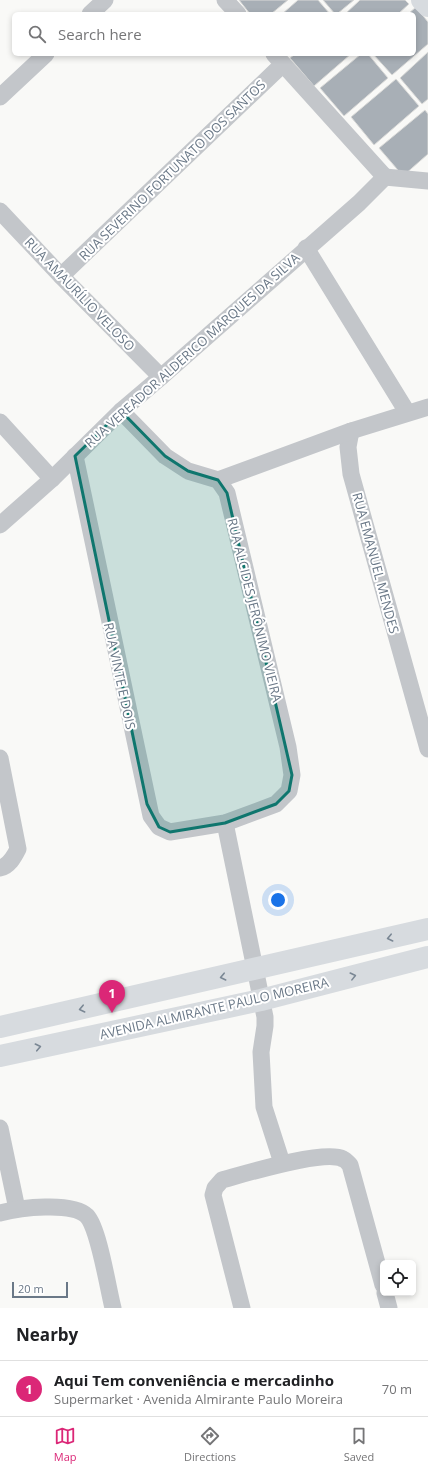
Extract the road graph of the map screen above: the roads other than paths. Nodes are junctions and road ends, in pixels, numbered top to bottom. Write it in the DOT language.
graph roads {
  1 [pos="105,0"];
  2 [pos="225,0"];
  3 [pos="422,0"];
  4 [pos="428,6"];
  5 [pos="92,12"];
  6 [pos="236,12"];
  7 [pos="44,56"];
  8 [pos="279,59"];
  9 [pos="0,97"];
  10 [pos="385,177"];
  11 [pos="428,181"];
  12 [pos="0,211"];
  13 [pos="306,248"];
  14 [pos="61,276"];
  15 [pos="161,377"];
  16 [pos="428,407"];
  17 [pos="121,410"];
  18 [pos="407,412"];
  19 [pos="0,422"];
  20 [pos="351,431"];
  21 [pos="75,456"];
  22 [pos="52,479"];
  23 [pos="218,480"];
  24 [pos="0,525"];
  25 [pos="428,750"];
  26 [pos="0,758"];
  27 [pos="225,823"];
  28 [pos="0,868"];
  29 [pos="428,929"];
  30 [pos="428,957"];
  31 [pos="256,970"];
  32 [pos="262,1000"];
  33 [pos="0,1027"];
  34 [pos="0,1056"];
  35 [pos="0,1128"];
  36 [pos="282,1163"];
  37 [pos="17,1209"];
  38 [pos="0,1213"];
  39 [pos="380,1274"];
  40 [pos="386,1296"];
  41 [pos="113,1308"];
  42 [pos="242,1308"];
  43 [pos="389,1308"];
  1 -- 5 [label="street"];
  2 -- 6 [label="street"];
  3 -- 4 [label="main road"];
  7 -- 9 [label="street"];
  8 -- 10 [label="street"];
  8 -- 14 [label="street, RUA SEVERINO FORTUNATO DOS SANTOS"];
  10 -- 11 [label="street"];
  10 -- 13 [label="street, RUA VEREADOR ALDERICO MARQUES DA SILVA"];
  12 -- 14 [label="street, RUA AMAURÍLIO VELOSO"];
  13 -- 15 [label="street, RUA VEREADOR ALDERICO MARQUES DA SILVA"];
  13 -- 18 [label="street"];
  14 -- 15 [label="street, RUA AMAURÍLIO VELOSO"];
  15 -- 17 [label="street, RUA VEREADOR ALDERICO MARQUES DA SILVA"];
  16 -- 18 [label="street"];
  17 -- 21 [label="street, RUA VEREADOR ALDERICO MARQUES DA SILVA"];
  17 -- 23 [label="street"];
  18 -- 20 [label="street"];
  19 -- 22 [label="street"];
  20 -- 23 [label="street"];
  20 -- 25 [label="street, RUA EMANUEL MENDES"];
  21 -- 22 [label="street, RUA VEREADOR ALDERICO MARQUES DA SILVA"];
  21 -- 27 [label="street, RUA VINTE E DOIS"];
  22 -- 24 [label="street, RUA VEREADOR ALDERICO MARQUES DA SILVA"];
  23 -- 27 [label="street, RUA ALCIDES JERÔNIMO VIEIRA"];
  26 -- 28 [label="street"];
  27 -- 31 [label="street"];
  29 -- 31 [label="main road, one-way"];
  32 -- 30 [label="main road, AVENIDA ALMIRANTE PAULO MOREIRA, one-way"];
  31 -- 32 [label="street"];
  31 -- 33 [label="main road, one-way"];
  34 -- 32 [label="main road, AVENIDA ALMIRANTE PAULO MOREIRA, one-way"];
  32 -- 36 [label="street"];
  35 -- 37 [label="street"];
  36 -- 39 [label="street"];
  36 -- 42 [label="street"];
  37 -- 38 [label="street"];
  37 -- 41 [label="street"];
  40 -- 43 [label="street"];
}
